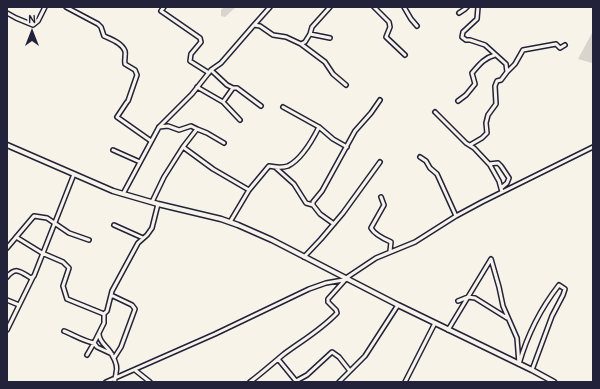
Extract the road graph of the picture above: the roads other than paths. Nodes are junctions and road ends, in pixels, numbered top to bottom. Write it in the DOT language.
graph roads {
  1 [pos="45,7"];
  2 [pos="66,7"];
  3 [pos="164,7"];
  4 [pos="270,7"];
  5 [pos="330,7"];
  6 [pos="374,7"];
  7 [pos="404,7"];
  8 [pos="467,7"];
  9 [pos="478,7"];
  10 [pos="7,13"];
  11 [pos="459,13"];
  12 [pos="254,25"];
  13 [pos="417,26"];
  14 [pos="310,34"];
  15 [pos="330,38"];
  16 [pos="301,44"];
  17 [pos="565,45"];
  18 [pos="405,55"];
  19 [pos="495,55"];
  20 [pos="211,70"];
  21 [pos="507,72"];
  22 [pos="209,74"];
  23 [pos="346,84"];
  24 [pos="197,87"];
  25 [pos="233,88"];
  26 [pos="380,100"];
  27 [pos="458,101"];
  28 [pos="223,102"];
  29 [pos="261,106"];
  30 [pos="283,107"];
  31 [pos="435,112"];
  32 [pos="240,120"];
  33 [pos="159,127"];
  34 [pos="319,127"];
  35 [pos="197,129"];
  36 [pos="152,141"];
  37 [pos="224,143"];
  38 [pos="7,145"];
  39 [pos="470,145"];
  40 [pos="183,147"];
  41 [pos="348,147"];
  42 [pos="593,147"];
  43 [pos="113,150"];
  44 [pos="420,157"];
  45 [pos="140,162"];
  46 [pos="380,162"];
  47 [pos="489,164"];
  48 [pos="275,167"];
  49 [pos="74,174"];
  50 [pos="501,188"];
  51 [pos="249,190"];
  52 [pos="502,192"];
  53 [pos="122,194"];
  54 [pos="381,197"];
  55 [pos="152,202"];
  56 [pos="158,204"];
  57 [pos="313,206"];
  58 [pos="456,216"];
  59 [pos="230,222"];
  60 [pos="55,223"];
  61 [pos="334,224"];
  62 [pos="114,225"];
  63 [pos="16,238"];
  64 [pos="143,238"];
  65 [pos="89,240"];
  66 [pos="7,248"];
  67 [pos="390,251"];
  68 [pos="42,253"];
  69 [pos="304,257"];
  70 [pos="7,277"];
  71 [pos="33,277"];
  72 [pos="347,279"];
  73 [pos="111,296"];
  74 [pos="468,297"];
  75 [pos="7,300"];
  76 [pos="458,301"];
  77 [pos="19,305"];
  78 [pos="398,305"];
  79 [pos="104,314"];
  80 [pos="508,319"];
  81 [pos="435,323"];
  82 [pos="7,330"];
  83 [pos="448,330"];
  84 [pos="64,331"];
  85 [pos="99,334"];
  86 [pos="94,343"];
  87 [pos="112,354"];
  88 [pos="87,355"];
  89 [pos="114,358"];
  90 [pos="278,359"];
  91 [pos="519,364"];
  92 [pos="135,370"];
  93 [pos="532,370"];
  94 [pos="350,371"];
  95 [pos="114,380"];
  96 [pos="106,382"];
  97 [pos="150,382"];
  98 [pos="250,382"];
  99 [pos="296,382"];
  100 [pos="339,382"];
  101 [pos="405,382"];
  102 [pos="554,382"];
  1 -- 10 [label="street"];
  2 -- 36 [label="street"];
  3 -- 22 [label="street"];
  4 -- 12 [label="street"];
  5 -- 14 [label="street"];
  6 -- 18 [label="street"];
  7 -- 13 [label="street"];
  8 -- 11 [label="street"];
  9 -- 19 [label="street"];
  12 -- 16 [label="street"];
  12 -- 20 [label="street"];
  14 -- 15 [label="street"];
  14 -- 16 [label="street"];
  16 -- 23 [label="street"];
  17 -- 21 [label="street"];
  19 -- 21 [label="street"];
  19 -- 27 [label="street"];
  20 -- 22 [label="street"];
  20 -- 25 [label="street"];
  21 -- 39 [label="street"];
  22 -- 24 [label="street"];
  24 -- 28 [label="street"];
  24 -- 33 [label="street"];
  25 -- 28 [label="street"];
  25 -- 29 [label="street"];
  26 -- 41 [label="street"];
  28 -- 32 [label="street"];
  30 -- 34 [label="street"];
  31 -- 39 [label="street"];
  33 -- 35 [label="street"];
  33 -- 36 [label="street"];
  34 -- 41 [label="street"];
  34 -- 48 [label="street"];
  35 -- 37 [label="street"];
  35 -- 40 [label="street"];
  36 -- 45 [label="street"];
  38 -- 49 [label="main road"];
  39 -- 47 [label="street"];
  40 -- 51 [label="street"];
  40 -- 55 [label="street"];
  41 -- 57 [label="street"];
  42 -- 52 [label="street"];
  43 -- 45 [label="street"];
  44 -- 58 [label="street"];
  45 -- 53 [label="street"];
  46 -- 61 [label="street"];
  47 -- 50 [label="street"];
  47 -- 50 [label="street"];
  48 -- 51 [label="street"];
  48 -- 57 [label="street"];
  49 -- 53 [label="main road"];
  49 -- 60 [label="street"];
  50 -- 52 [label="street"];
  51 -- 59 [label="street"];
  52 -- 58 [label="street"];
  53 -- 55 [label="main road"];
  54 -- 67 [label="street"];
  55 -- 56 [label="main road"];
  56 -- 59 [label="main road"];
  56 -- 64 [label="street"];
  57 -- 61 [label="street"];
  58 -- 67 [label="street"];
  59 -- 69 [label="main road"];
  60 -- 63 [label="street"];
  60 -- 65 [label="street"];
  60 -- 68 [label="street"];
  61 -- 69 [label="street"];
  62 -- 64 [label="street"];
  63 -- 66 [label="street"];
  63 -- 68 [label="street"];
  64 -- 73 [label="street"];
  67 -- 72 [label="street"];
  68 -- 71 [label="street"];
  68 -- 79 [label="street"];
  69 -- 72 [label="main road"];
  70 -- 71 [label="street"];
  71 -- 77 [label="street"];
  72 -- 78 [label="main road"];
  72 -- 90 [label="street"];
  72 -- 92 [label="street"];
  73 -- 79 [label="street"];
  73 -- 89 [label="street"];
  74 -- 76 [label="street"];
  74 -- 80 [label="street"];
  74 -- 80 [label="street"];
  74 -- 83 [label="street"];
  75 -- 77 [label="street"];
  77 -- 82 [label="street"];
  78 -- 81 [label="main road"];
  78 -- 94 [label="street"];
  79 -- 85 [label="street"];
  80 -- 91 [label="street"];
  81 -- 83 [label="main road"];
  81 -- 101 [label="street"];
  83 -- 91 [label="main road"];
  84 -- 86 [label="street"];
  85 -- 86 [label="street"];
  85 -- 87 [label="street"];
  86 -- 87 [label="street"];
  86 -- 88 [label="street"];
  87 -- 89 [label="street"];
  89 -- 95 [label="street"];
  90 -- 98 [label="street"];
  90 -- 99 [label="street"];
  91 -- 93 [label="main road"];
  91 -- 93 [label="street"];
  92 -- 95 [label="street"];
  92 -- 97 [label="street"];
  93 -- 102 [label="main road"];
  94 -- 99 [label="street"];
  94 -- 100 [label="street"];
  95 -- 96 [label="street"];
}
